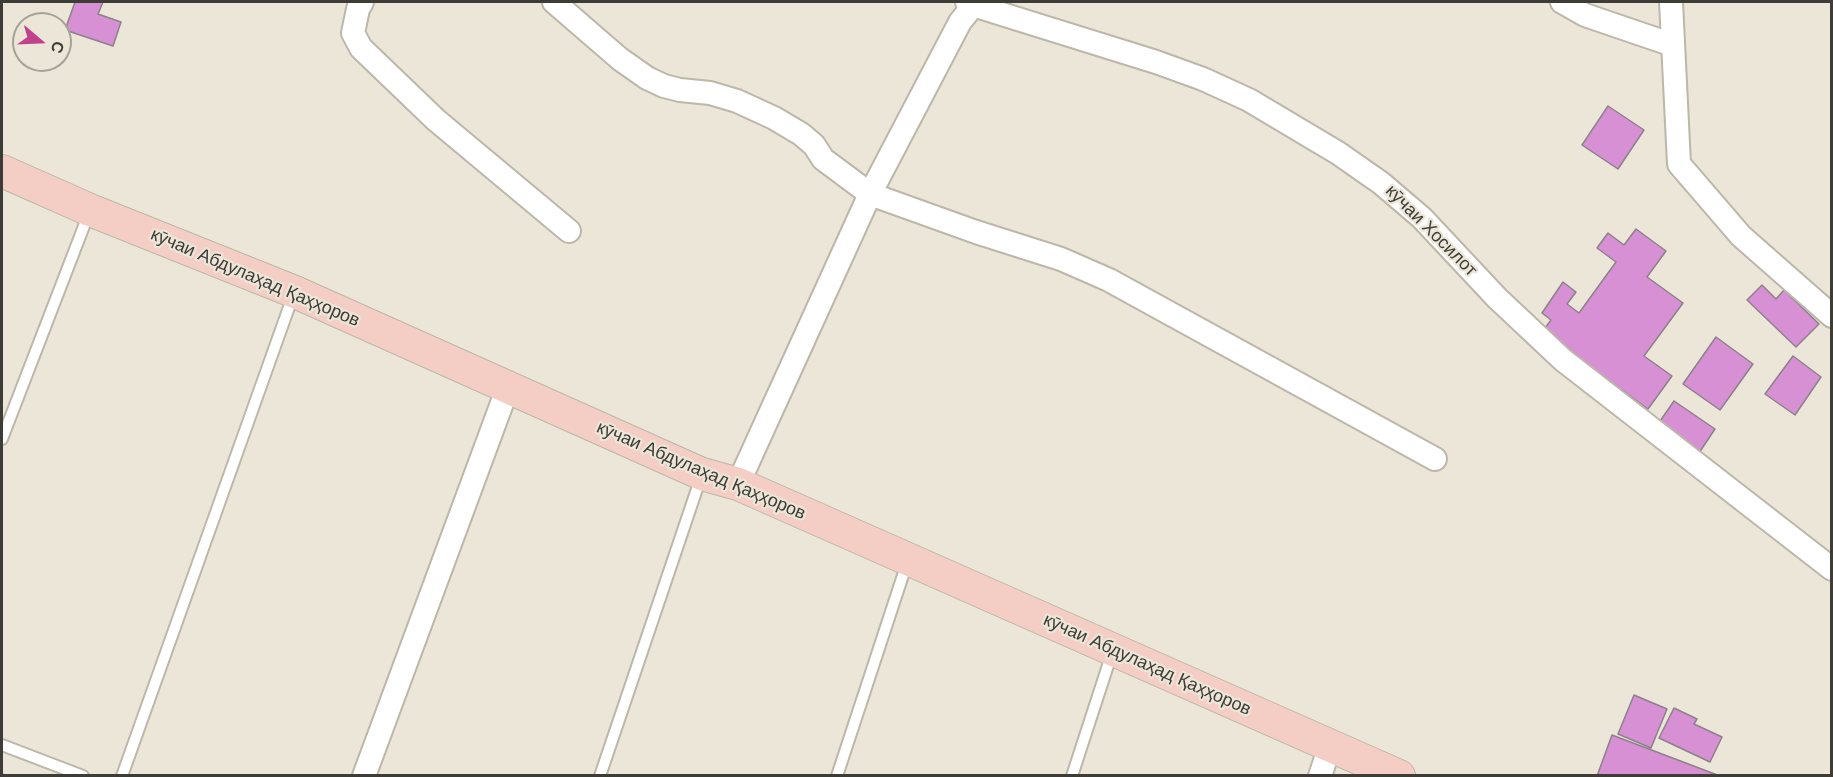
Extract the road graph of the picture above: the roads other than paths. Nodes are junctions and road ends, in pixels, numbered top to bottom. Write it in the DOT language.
graph roads {
  1 [pos="362,2"];
  2 [pos="554,2"];
  3 [pos="1562,2"];
  4 [pos="1671,2"];
  5 [pos="972,3"];
  6 [pos="1673,45"];
  7 [pos="2,171"];
  8 [pos="870,194"];
  9 [pos="90,210"];
  10 [pos="569,231"];
  11 [pos="295,292"];
  12 [pos="1832,316"];
  13 [pos="508,387"];
  14 [pos="2,440"];
  15 [pos="1435,459"];
  16 [pos="702,474"];
  17 [pos="738,484"];
  18 [pos="908,560"];
  19 [pos="1832,569"];
  20 [pos="1113,650"];
  21 [pos="2,745"];
  22 [pos="1330,746"];
  23 [pos="83,776"];
  24 [pos="122,776"];
  25 [pos="364,776"];
  26 [pos="600,776"];
  27 [pos="837,776"];
  28 [pos="1072,776"];
  29 [pos="1320,776"];
  30 [pos="1399,776"];
  1 -- 10 [label="street"];
  2 -- 8 [label="street"];
  3 -- 6 [label="street"];
  4 -- 6 [label="street"];
  5 -- 8 [label="street"];
  5 -- 19 [label="street, кӯчаи Хосилот"];
  6 -- 12 [label="street"];
  7 -- 9 [label="main road, кӯчаи Абдулаҳад Қаҳҳоров"];
  8 -- 15 [label="street"];
  8 -- 17 [label="street"];
  9 -- 11 [label="main road, кӯчаи Абдулаҳад Қаҳҳоров"];
  9 -- 14 [label="lane"];
  11 -- 13 [label="main road, кӯчаи Абдулаҳад Қаҳҳоров"];
  11 -- 24 [label="lane"];
  13 -- 16 [label="main road, кӯчаи Абдулаҳад Қаҳҳоров"];
  13 -- 25 [label="street"];
  16 -- 17 [label="main road, кӯчаи Абдулаҳад Қаҳҳоров"];
  16 -- 26 [label="lane"];
  17 -- 18 [label="main road, кӯчаи Абдулаҳад Қаҳҳоров"];
  18 -- 20 [label="main road, кӯчаи Абдулаҳад Қаҳҳоров"];
  18 -- 27 [label="lane"];
  20 -- 22 [label="main road, кӯчаи Абдулаҳад Қаҳҳоров"];
  20 -- 28 [label="lane"];
  21 -- 23 [label="lane"];
  22 -- 29 [label="street"];
  22 -- 30 [label="main road, кӯчаи Абдулаҳад Қаҳҳоров"];
}
